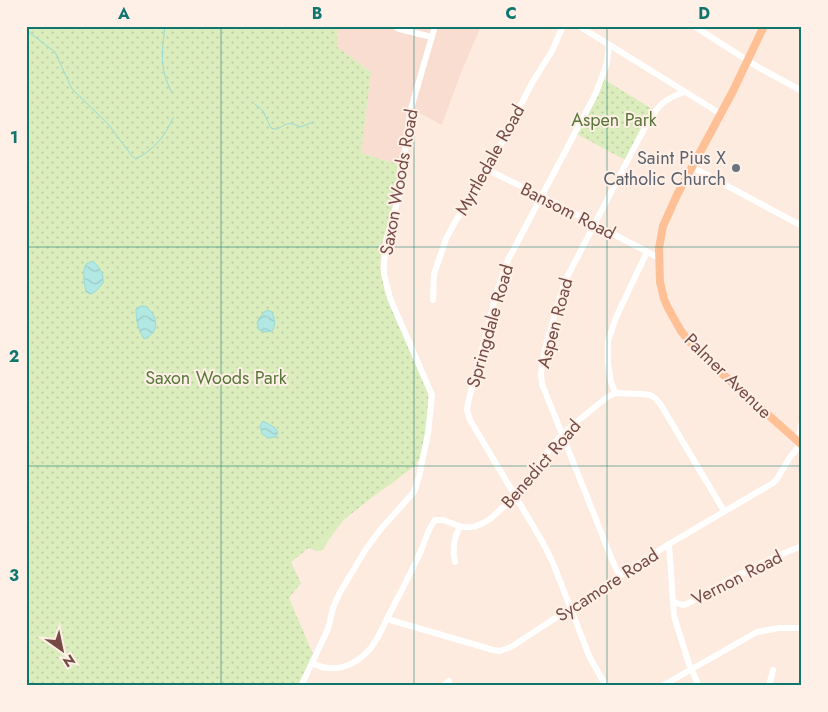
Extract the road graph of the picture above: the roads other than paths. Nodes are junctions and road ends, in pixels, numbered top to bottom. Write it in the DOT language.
graph roads {
  1 [pos="394,26"];
  2 [pos="435,26"];
  3 [pos="564,26"];
  4 [pos="579,26"];
  5 [pos="694,26"];
  6 [pos="764,26"];
  7 [pos="432,37"];
  8 [pos="609,45"];
  9 [pos="748,61"];
  10 [pos="802,91"];
  11 [pos="684,92"];
  12 [pos="721,114"];
  13 [pos="692,167"];
  14 [pos="488,170"];
  15 [pos="541,196"];
  16 [pos="594,224"];
  17 [pos="802,226"];
  18 [pos="647,252"];
  19 [pos="659,258"];
  20 [pos="433,300"];
  21 [pos="614,393"];
  22 [pos="802,420"];
  23 [pos="563,434"];
  24 [pos="801,445"];
  25 [pos="516,496"];
  26 [pos="724,511"];
  27 [pos="460,526"];
  28 [pos="670,544"];
  29 [pos="802,546"];
  30 [pos="455,562"];
  31 [pos="620,576"];
  32 [pos="673,602"];
  33 [pos="571,609"];
  34 [pos="387,619"];
  35 [pos="802,628"];
  36 [pos="312,662"];
  37 [pos="692,669"];
  38 [pos="773,670"];
  39 [pos="450,681"];
  40 [pos="301,686"];
  41 [pos="443,686"];
  42 [pos="606,686"];
  43 [pos="662,686"];
  44 [pos="698,686"];
  45 [pos="770,686"];
  1 -- 7 [label="street"];
  2 -- 7 [label="street, Saxon Woods Road"];
  3 -- 14 [label="street, Myrtledale Road"];
  4 -- 8 [label="street"];
  5 -- 9 [label="street"];
  6 -- 9 [label="main road, Palmer Avenue"];
  7 -- 36 [label="street, Saxon Woods Road"];
  8 -- 11 [label="street"];
  8 -- 15 [label="street, Springdale Road"];
  9 -- 10 [label="street"];
  9 -- 12 [label="main road, Palmer Avenue"];
  11 -- 12 [label="street"];
  11 -- 16 [label="street, Aspen Road"];
  12 -- 13 [label="main road, Palmer Avenue"];
  13 -- 17 [label="street"];
  13 -- 19 [label="main road, Palmer Avenue"];
  14 -- 15 [label="street, Bansom Road"];
  14 -- 20 [label="street, Myrtledale Road"];
  15 -- 16 [label="street, Bansom Road"];
  15 -- 25 [label="street, Springdale Road"];
  16 -- 18 [label="street, Bansom Road"];
  16 -- 23 [label="street, Aspen Road"];
  18 -- 19 [label="street, Bansom Road"];
  18 -- 21 [label="street"];
  19 -- 24 [label="main road, Palmer Avenue"];
  21 -- 23 [label="street, Benedict Road"];
  21 -- 26 [label="street"];
  22 -- 24 [label="street"];
  23 -- 25 [label="street, Benedict Road"];
  23 -- 31 [label="street, Aspen Road"];
  24 -- 26 [label="street, Sycamore Road"];
  25 -- 27 [label="street, Benedict Road"];
  25 -- 33 [label="street, Springdale Road"];
  26 -- 28 [label="street, Sycamore Road"];
  27 -- 30 [label="street"];
  27 -- 34 [label="street, Benedict Road"];
  28 -- 31 [label="street, Sycamore Road"];
  28 -- 32 [label="street"];
  29 -- 32 [label="street, Vernon Road"];
  31 -- 33 [label="street, Sycamore Road"];
  32 -- 37 [label="street"];
  33 -- 34 [label="street, Sycamore Road"];
  33 -- 42 [label="street, Springdale Road"];
  34 -- 36 [label="street"];
  35 -- 37 [label="street"];
  36 -- 40 [label="street, Saxon Woods Road"];
  37 -- 43 [label="street"];
  37 -- 44 [label="street"];
  38 -- 45 [label="street"];
  39 -- 41 [label="street"];
}
